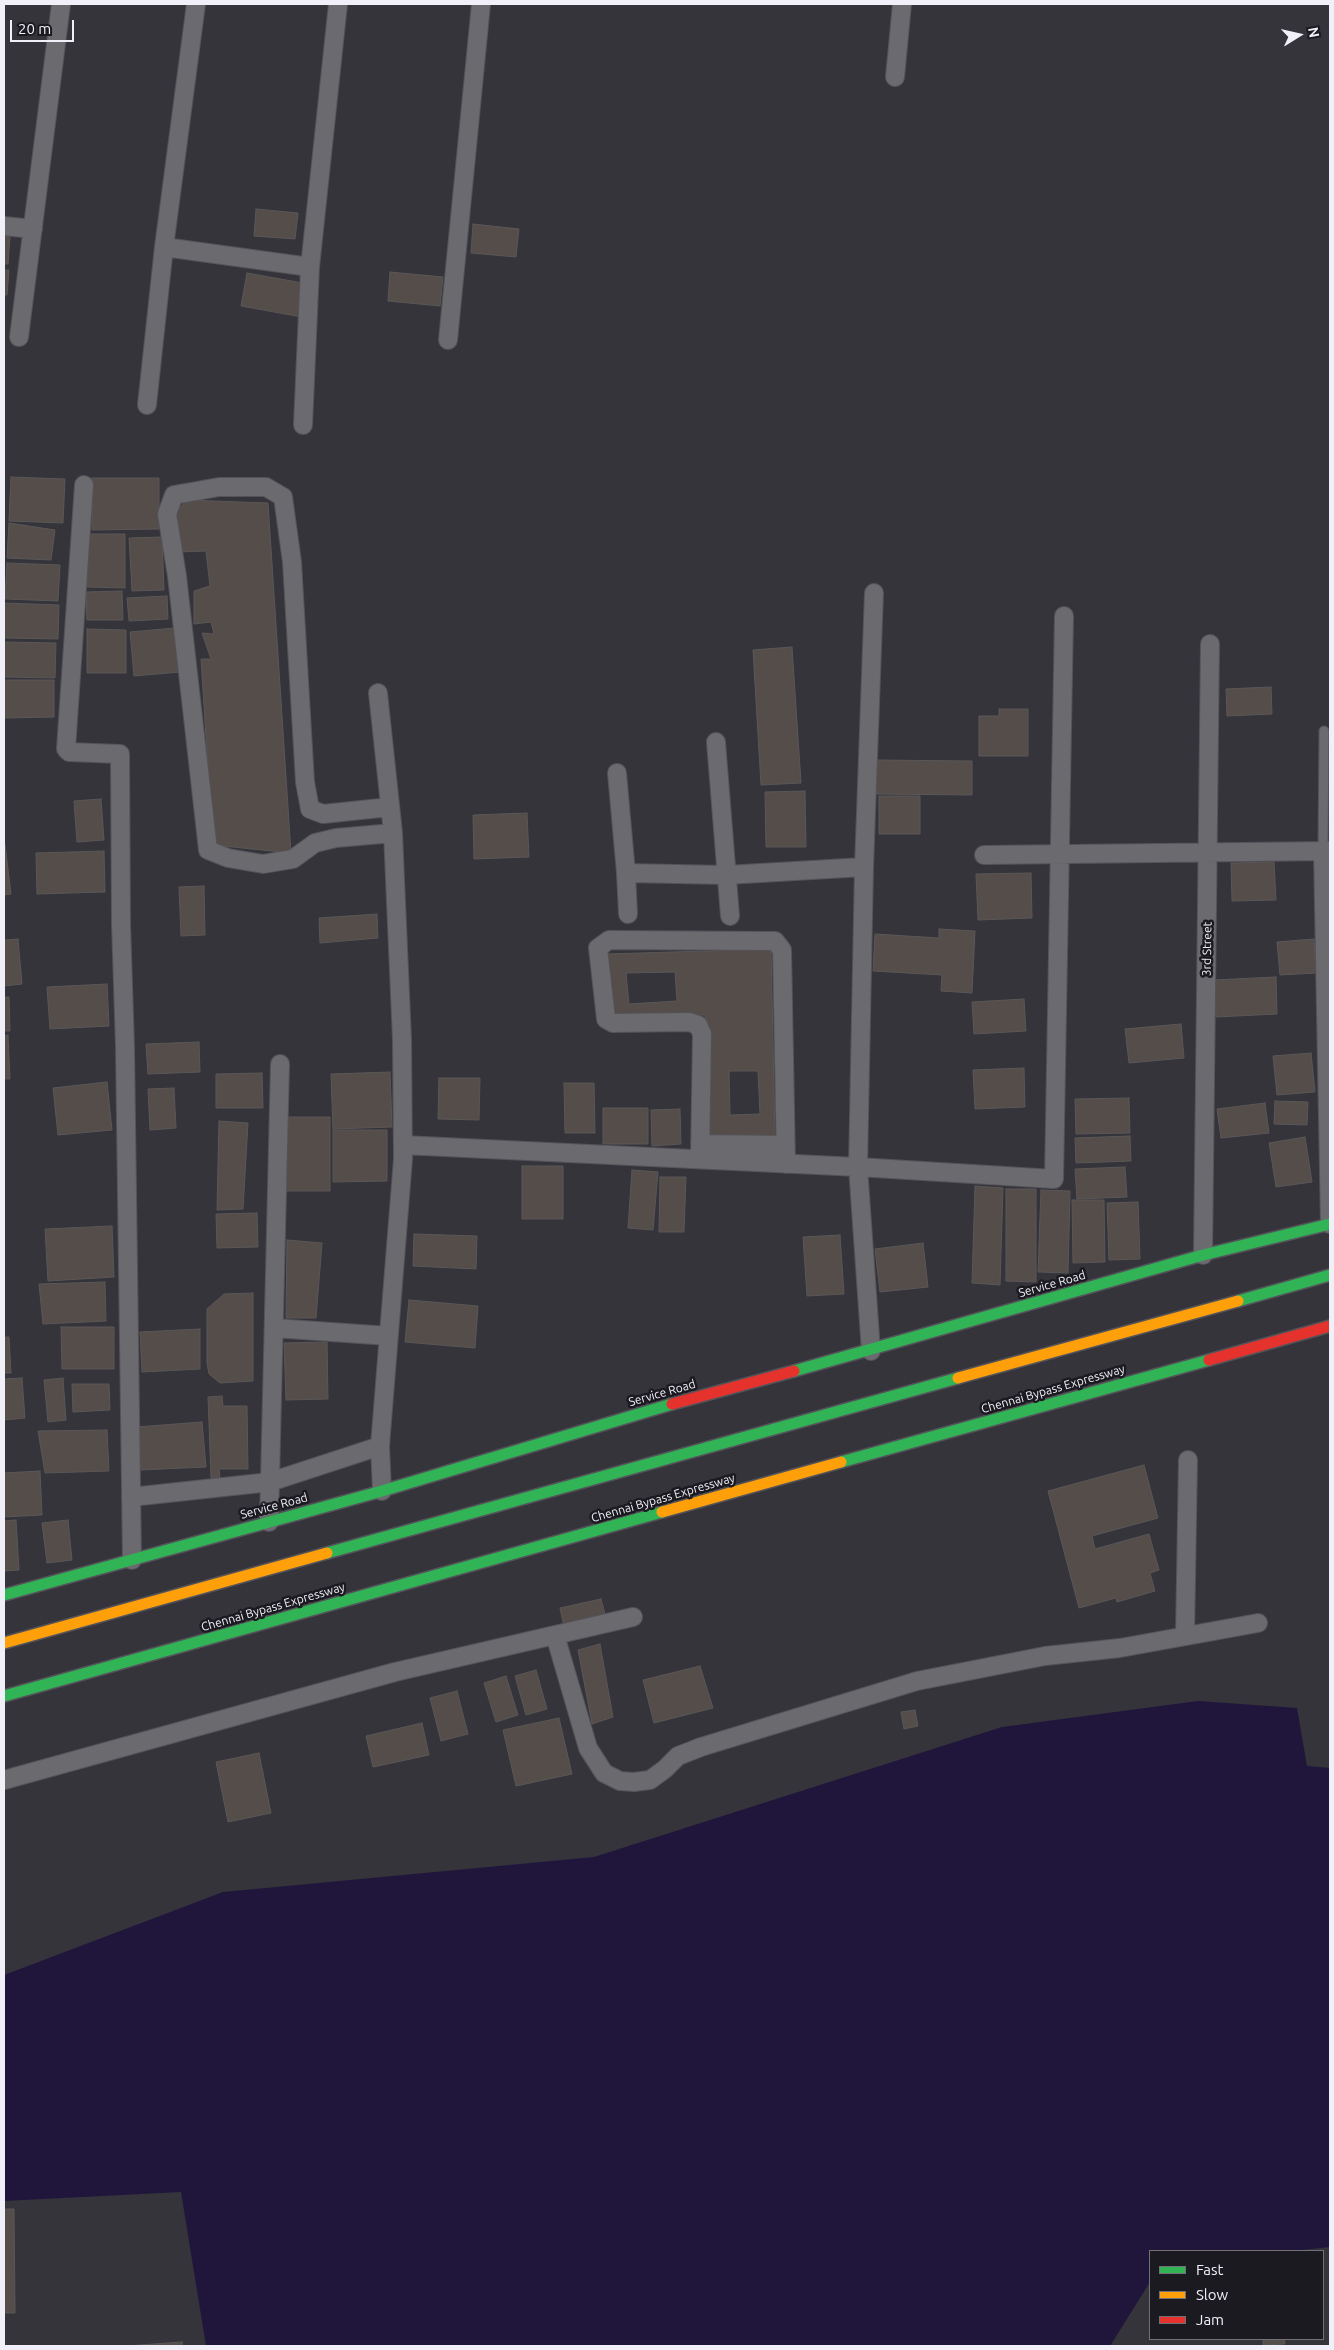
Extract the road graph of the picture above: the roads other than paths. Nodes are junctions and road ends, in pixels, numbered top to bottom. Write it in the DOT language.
graph roads {
  1 [pos="61,4"];
  2 [pos="196,4"];
  3 [pos="338,4"];
  4 [pos="481,4"];
  5 [pos="902,4"];
  6 [pos="895,77"];
  7 [pos="4,226"];
  8 [pos="32,230"];
  9 [pos="164,247"];
  10 [pos="310,267"];
  11 [pos="19,337"];
  12 [pos="448,340"];
  13 [pos="147,405"];
  14 [pos="303,425"];
  15 [pos="84,485"];
  16 [pos="874,593"];
  17 [pos="1064,616"];
  18 [pos="1210,644"];
  19 [pos="378,694"];
  20 [pos="1324,731"];
  21 [pos="716,742"];
  22 [pos="618,773"];
  23 [pos="390,807"];
  24 [pos="393,833"];
  25 [pos="1327,851"];
  26 [pos="1208,852"];
  27 [pos="1059,854"];
  28 [pos="984,855"];
  29 [pos="864,867"];
  30 [pos="626,873"];
  31 [pos="726,875"];
  32 [pos="628,914"];
  33 [pos="730,916"];
  34 [pos="280,1064"];
  35 [pos="403,1145"];
  36 [pos="785,1145"];
  37 [pos="700,1152"];
  38 [pos="786,1164"];
  39 [pos="858,1167"];
  40 [pos="1330,1224"];
  41 [pos="1203,1254"];
  42 [pos="1330,1275"];
  43 [pos="1330,1326"];
  44 [pos="274,1328"];
  45 [pos="389,1336"];
  46 [pos="870,1351"];
  47 [pos="380,1446"];
  48 [pos="1188,1460"];
  49 [pos="270,1482"];
  50 [pos="382,1491"];
  51 [pos="131,1497"];
  52 [pos="269,1522"];
  53 [pos="132,1560"];
  54 [pos="4,1595"];
  55 [pos="633,1618"];
  56 [pos="1258,1623"];
  57 [pos="555,1636"];
  58 [pos="1186,1636"];
  59 [pos="4,1643"];
  60 [pos="4,1696"];
  61 [pos="4,1780"];
  1 -- 8 [label="street"];
  2 -- 9 [label="street"];
  3 -- 10 [label="street"];
  4 -- 12 [label="street"];
  5 -- 6 [label="street"];
  7 -- 8 [label="street"];
  8 -- 11 [label="street"];
  9 -- 10 [label="street"];
  9 -- 13 [label="street"];
  10 -- 14 [label="street"];
  15 -- 51 [label="street"];
  16 -- 29 [label="street"];
  17 -- 27 [label="street"];
  18 -- 26 [label="street, 3rd Street"];
  19 -- 23 [label="street"];
  20 -- 25 [label="lane"];
  21 -- 31 [label="street"];
  22 -- 30 [label="street"];
  23 -- 24 [label="street"];
  23 -- 24 [label="street"];
  24 -- 35 [label="street"];
  25 -- 26 [label="street"];
  25 -- 40 [label="street"];
  26 -- 27 [label="street"];
  26 -- 41 [label="street, 3rd Street"];
  27 -- 28 [label="street"];
  27 -- 39 [label="street"];
  29 -- 31 [label="street"];
  29 -- 39 [label="street"];
  30 -- 31 [label="street"];
  30 -- 32 [label="street"];
  31 -- 33 [label="street"];
  34 -- 44 [label="street"];
  35 -- 37 [label="street"];
  35 -- 45 [label="street"];
  36 -- 37 [label="street"];
  36 -- 37 [label="street"];
  36 -- 38 [label="street"];
  37 -- 38 [label="street"];
  38 -- 39 [label="street"];
  39 -- 46 [label="street"];
  40 -- 41 [label="main road, Service Road"];
  41 -- 46 [label="main road, Service Road"];
  42 -- 59 [label="main road"];
  43 -- 60 [label="main road, Chennai Bypass Expressway"];
  44 -- 45 [label="street"];
  44 -- 49 [label="street"];
  45 -- 47 [label="street"];
  46 -- 50 [label="main road, Service Road"];
  47 -- 49 [label="street"];
  47 -- 50 [label="street"];
  48 -- 58 [label="street"];
  49 -- 51 [label="street"];
  49 -- 52 [label="street"];
  50 -- 52 [label="main road, Service Road"];
  51 -- 53 [label="street"];
  52 -- 53 [label="main road, Service Road"];
  53 -- 54 [label="main road, Service Road"];
  55 -- 57 [label="street"];
  56 -- 58 [label="street"];
  57 -- 58 [label="street"];
  57 -- 61 [label="street"];
}
